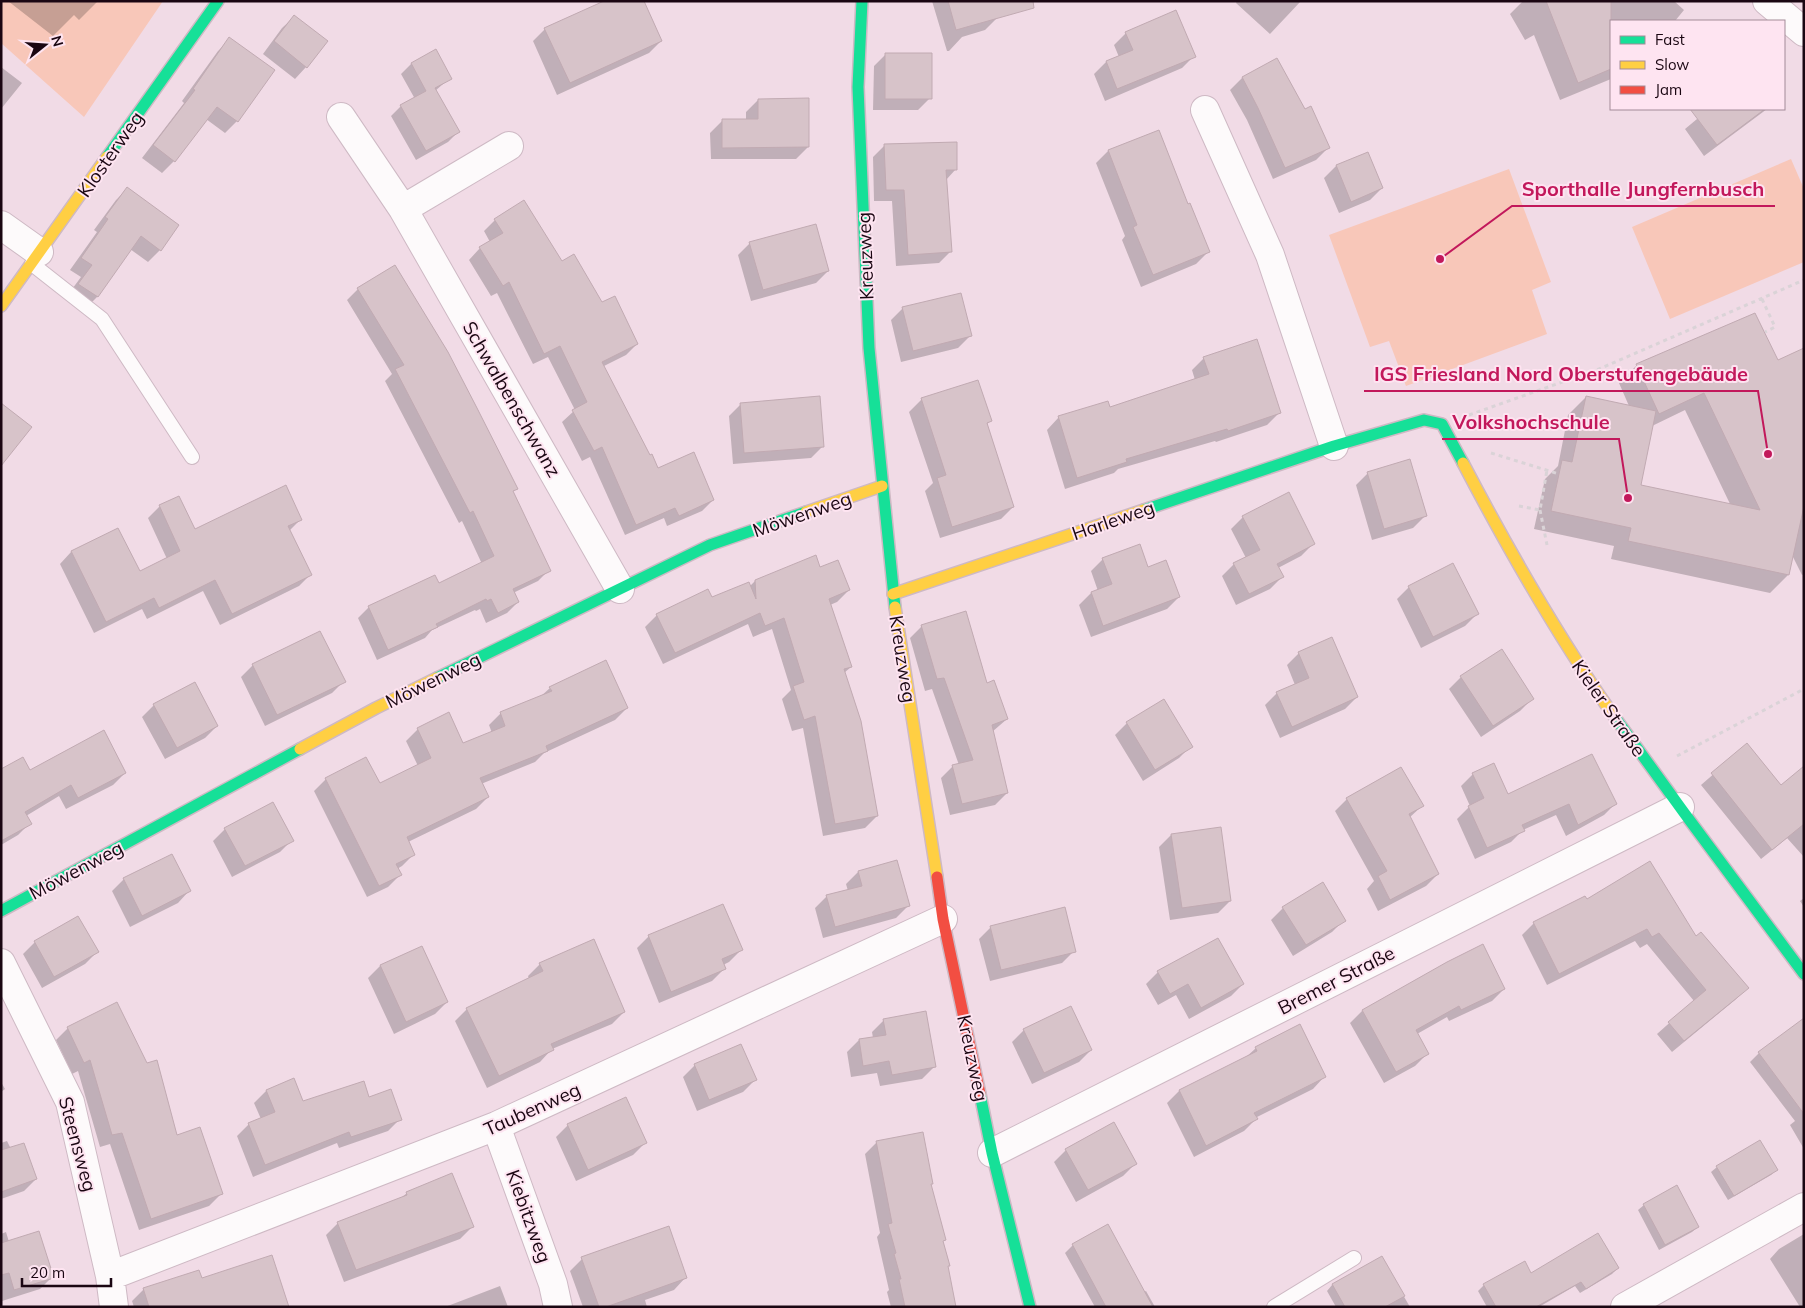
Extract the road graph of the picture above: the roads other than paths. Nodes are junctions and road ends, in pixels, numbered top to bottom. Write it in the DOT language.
graph roads {
  1 [pos="218,1"];
  2 [pos="862,1"];
  3 [pos="1767,1"];
  4 [pos="1804,32"];
  5 [pos="1205,110"];
  6 [pos="341,117"];
  7 [pos="509,146"];
  8 [pos="403,209"];
  9 [pos="1,225"];
  10 [pos="36,258"];
  11 [pos="1,306"];
  12 [pos="1442,424"];
  13 [pos="1334,446"];
  14 [pos="192,457"];
  15 [pos="882,486"];
  16 [pos="620,589"];
  17 [pos="893,594"];
  18 [pos="1680,806"];
  19 [pos="1,911"];
  20 [pos="944,919"];
  21 [pos="1,963"];
  22 [pos="1804,974"];
  23 [pos="496,1126"];
  24 [pos="992,1153"];
  25 [pos="1804,1207"];
  26 [pos="1354,1258"];
  27 [pos="110,1276"];
  28 [pos="114,1307"];
  29 [pos="558,1307"];
  30 [pos="1030,1307"];
  31 [pos="1274,1307"];
  32 [pos="1625,1307"];
  1 -- 10 [label="street, Klosterweg"];
  2 -- 15 [label="street, Kreuzweg"];
  3 -- 4 [label="street"];
  5 -- 13 [label="street"];
  6 -- 8 [label="street, Schwalbenschwanz"];
  7 -- 8 [label="street"];
  8 -- 16 [label="street, Schwalbenschwanz"];
  9 -- 10 [label="street"];
  10 -- 11 [label="street, Klosterweg"];
  10 -- 14 [label="lane"];
  12 -- 13 [label="street, Harleweg"];
  12 -- 18 [label="street, Kieler Straße"];
  13 -- 17 [label="street, Harleweg"];
  15 -- 16 [label="street, Möwenweg"];
  15 -- 17 [label="street, Kreuzweg"];
  16 -- 19 [label="street, Möwenweg"];
  17 -- 20 [label="street, Kreuzweg"];
  18 -- 22 [label="street, Kieler Straße"];
  18 -- 24 [label="street, Bremer Straße"];
  20 -- 23 [label="street, Taubenweg"];
  20 -- 24 [label="street, Kreuzweg"];
  21 -- 27 [label="street, Steensweg"];
  23 -- 27 [label="street, Taubenweg"];
  23 -- 29 [label="street, Kiebitzweg"];
  24 -- 30 [label="street, Kreuzweg"];
  25 -- 32 [label="street"];
  26 -- 31 [label="lane"];
  27 -- 28 [label="street, Steensweg"];
}
